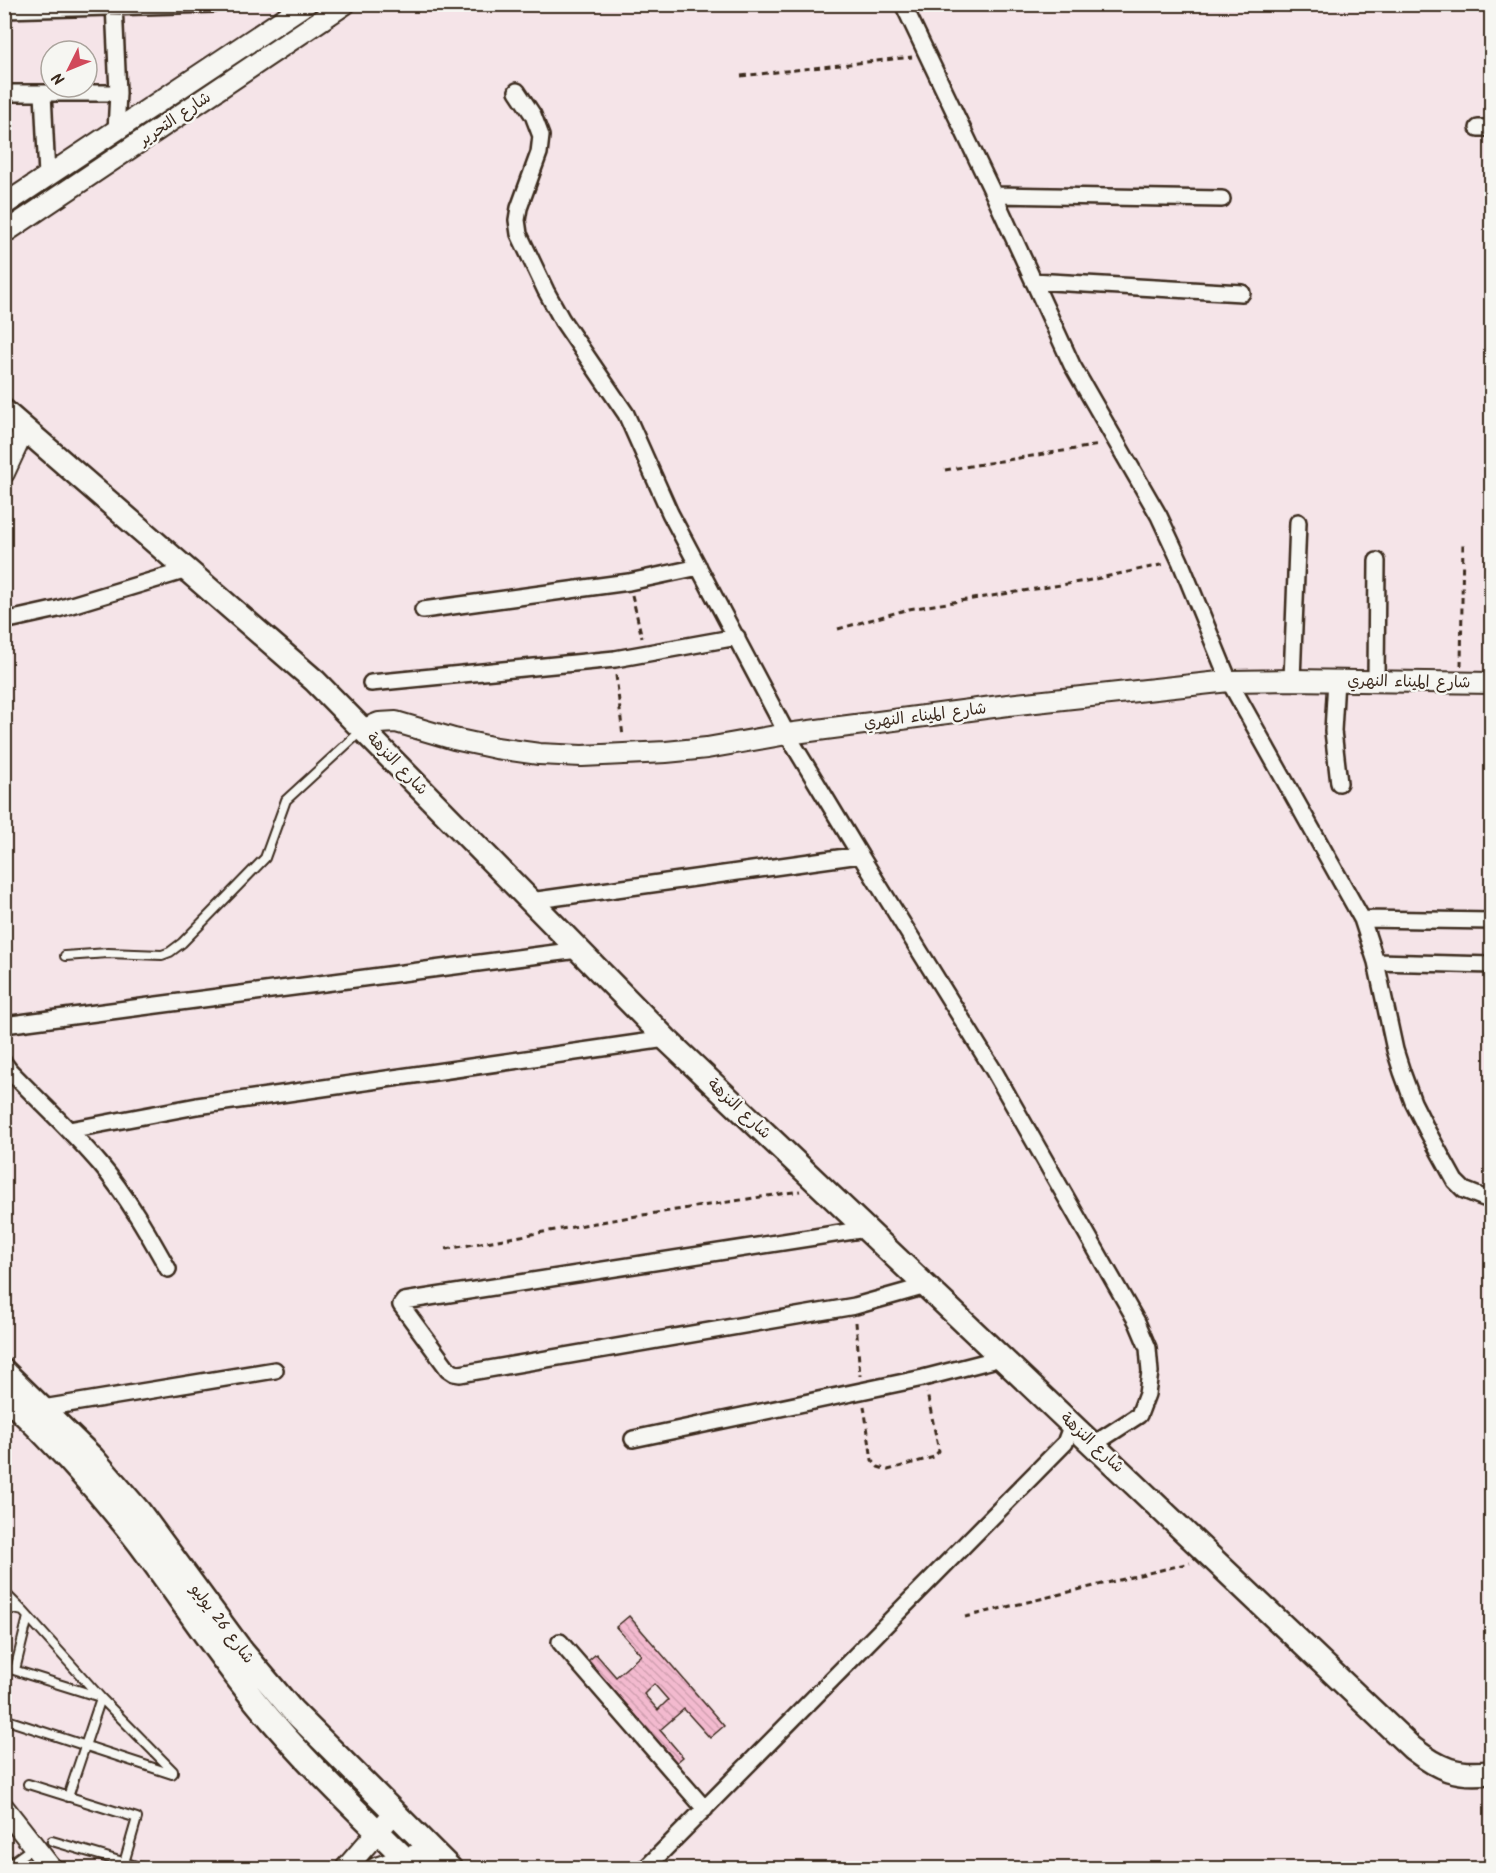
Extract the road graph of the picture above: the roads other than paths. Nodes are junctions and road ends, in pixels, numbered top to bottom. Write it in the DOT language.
graph roads {
  1 [pos="213,4"];
  2 [pos="306,4"];
  3 [pos="345,4"];
  4 [pos="903,4"];
  5 [pos="115,6"];
  6 [pos="4,10"];
  7 [pos="517,91"];
  8 [pos="4,93"];
  9 [pos="39,93"];
  10 [pos="99,93"];
  11 [pos="118,93"];
  12 [pos="43,99"];
  13 [pos="116,130"];
  14 [pos="47,176"];
  15 [pos="994,195"];
  16 [pos="1222,199"];
  17 [pos="4,205"];
  18 [pos="4,233"];
  19 [pos="1032,281"];
  20 [pos="1242,292"];
  21 [pos="4,411"];
  22 [pos="24,430"];
  23 [pos="4,473"];
  24 [pos="1298,522"];
  25 [pos="1377,561"];
  26 [pos="699,567"];
  27 [pos="187,570"];
  28 [pos="423,610"];
  29 [pos="4,621"];
  30 [pos="737,637"];
  31 [pos="1292,680"];
  32 [pos="1229,681"];
  33 [pos="1336,681"];
  34 [pos="1376,681"];
  35 [pos="371,683"];
  36 [pos="1491,683"];
  37 [pos="364,729"];
  38 [pos="787,734"];
  39 [pos="1339,783"];
  40 [pos="860,855"];
  41 [pos="530,901"];
  42 [pos="1362,919"];
  43 [pos="1491,921"];
  44 [pos="578,950"];
  45 [pos="65,956"];
  46 [pos="1376,962"];
  47 [pos="1491,964"];
  48 [pos="4,1025"];
  49 [pos="666,1039"];
  50 [pos="6,1070"];
  51 [pos="69,1130"];
  52 [pos="1484,1198"];
  53 [pos="866,1229"];
  54 [pos="168,1269"];
  55 [pos="926,1286"];
  56 [pos="1001,1358"];
  57 [pos="275,1370"];
  58 [pos="4,1371"];
  59 [pos="4,1395"];
  60 [pos="43,1408"];
  61 [pos="1072,1424"];
  62 [pos="633,1439"];
  63 [pos="1094,1444"];
  64 [pos="4,1592"];
  65 [pos="4,1607"];
  66 [pos="26,1614"];
  67 [pos="560,1642"];
  68 [pos="4,1667"];
  69 [pos="15,1670"];
  70 [pos="101,1698"];
  71 [pos="4,1719"];
  72 [pos="85,1746"];
  73 [pos="1491,1772"];
  74 [pos="28,1784"];
  75 [pos="68,1797"];
  76 [pos="4,1808"];
  77 [pos="705,1809"];
  78 [pos="394,1813"];
  79 [pos="378,1832"];
  80 [pos="43,1844"];
  81 [pos="431,1850"];
  82 [pos="124,1863"];
  83 [pos="410,1863"];
  84 [pos="4,1868"];
  85 [pos="51,1869"];
  86 [pos="143,1869"];
  87 [pos="346,1869"];
  88 [pos="376,1869"];
  89 [pos="450,1869"];
  90 [pos="646,1869"];
  1 -- 5 [label="street"];
  2 -- 13 [label="street, شارع التحرير"];
  3 -- 18 [label="street, شارع التحرير"];
  4 -- 15 [label="street"];
  5 -- 6 [label="street"];
  5 -- 11 [label="street"];
  7 -- 26 [label="street"];
  8 -- 9 [label="street"];
  10 -- 11 [label="street"];
  11 -- 13 [label="street"];
  12 -- 14 [label="street"];
  13 -- 14 [label="street, شارع التحرير"];
  14 -- 17 [label="street, شارع التحرير"];
  15 -- 16 [label="street"];
  15 -- 19 [label="street"];
  19 -- 20 [label="street"];
  19 -- 32 [label="street"];
  21 -- 22 [label="main road, شارع النزهة"];
  22 -- 23 [label="street"];
  22 -- 27 [label="main road, شارع النزهة"];
  24 -- 31 [label="street"];
  25 -- 34 [label="street"];
  26 -- 28 [label="street"];
  26 -- 30 [label="street"];
  27 -- 29 [label="street"];
  27 -- 37 [label="main road, شارع النزهة"];
  30 -- 35 [label="street"];
  30 -- 38 [label="street"];
  31 -- 32 [label="street, شارع الميناء النهري"];
  31 -- 33 [label="street, شارع الميناء النهري"];
  32 -- 38 [label="street, شارع الميناء النهري"];
  32 -- 42 [label="street"];
  33 -- 34 [label="street, شارع الميناء النهري"];
  33 -- 39 [label="street"];
  34 -- 36 [label="street, شارع الميناء النهري"];
  37 -- 38 [label="street, شارع الميناء النهري"];
  37 -- 41 [label="main road, شارع النزهة"];
  37 -- 45 [label="lane"];
  38 -- 40 [label="street"];
  40 -- 41 [label="street"];
  40 -- 63 [label="street"];
  41 -- 44 [label="main road, شارع النزهة"];
  42 -- 43 [label="street"];
  42 -- 46 [label="street"];
  44 -- 48 [label="street"];
  44 -- 49 [label="main road, شارع النزهة"];
  46 -- 47 [label="street"];
  46 -- 52 [label="street"];
  49 -- 51 [label="street"];
  49 -- 53 [label="main road, شارع النزهة"];
  50 -- 51 [label="street"];
  51 -- 54 [label="street"];
  53 -- 55 [label="main road, شارع النزهة"];
  53 -- 55 [label="street"];
  55 -- 56 [label="main road, شارع النزهة"];
  56 -- 61 [label="main road, شارع النزهة"];
  56 -- 62 [label="street"];
  57 -- 60 [label="street"];
  58 -- 60 [label="main road, شارع 26 يوليو"];
  59 -- 79 [label="main road, شارع 26 يوليو"];
  60 -- 78 [label="main road, شارع 26 يوليو"];
  61 -- 63 [label="main road, شارع النزهة"];
  61 -- 77 [label="street"];
  63 -- 73 [label="main road, شارع النزهة"];
  64 -- 66 [label="lane"];
  65 -- 66 [label="lane"];
  66 -- 69 [label="lane"];
  66 -- 70 [label="lane"];
  67 -- 77 [label="street"];
  68 -- 69 [label="lane"];
  69 -- 70 [label="lane"];
  70 -- 72 [label="lane"];
  70 -- 72 [label="lane"];
  71 -- 72 [label="lane"];
  72 -- 75 [label="lane"];
  74 -- 75 [label="lane"];
  75 -- 82 [label="lane"];
  76 -- 80 [label="street"];
  77 -- 90 [label="street"];
  78 -- 79 [label="street"];
  78 -- 81 [label="main road, شارع 26 يوليو"];
  79 -- 83 [label="main road, شارع 26 يوليو"];
  79 -- 87 [label="street"];
  80 -- 82 [label="lane"];
  80 -- 84 [label="lane"];
  80 -- 85 [label="street"];
  81 -- 83 [label="street"];
  81 -- 89 [label="main road, شارع 26 يوليو"];
  82 -- 86 [label="lane"];
  83 -- 88 [label="street"];
}
